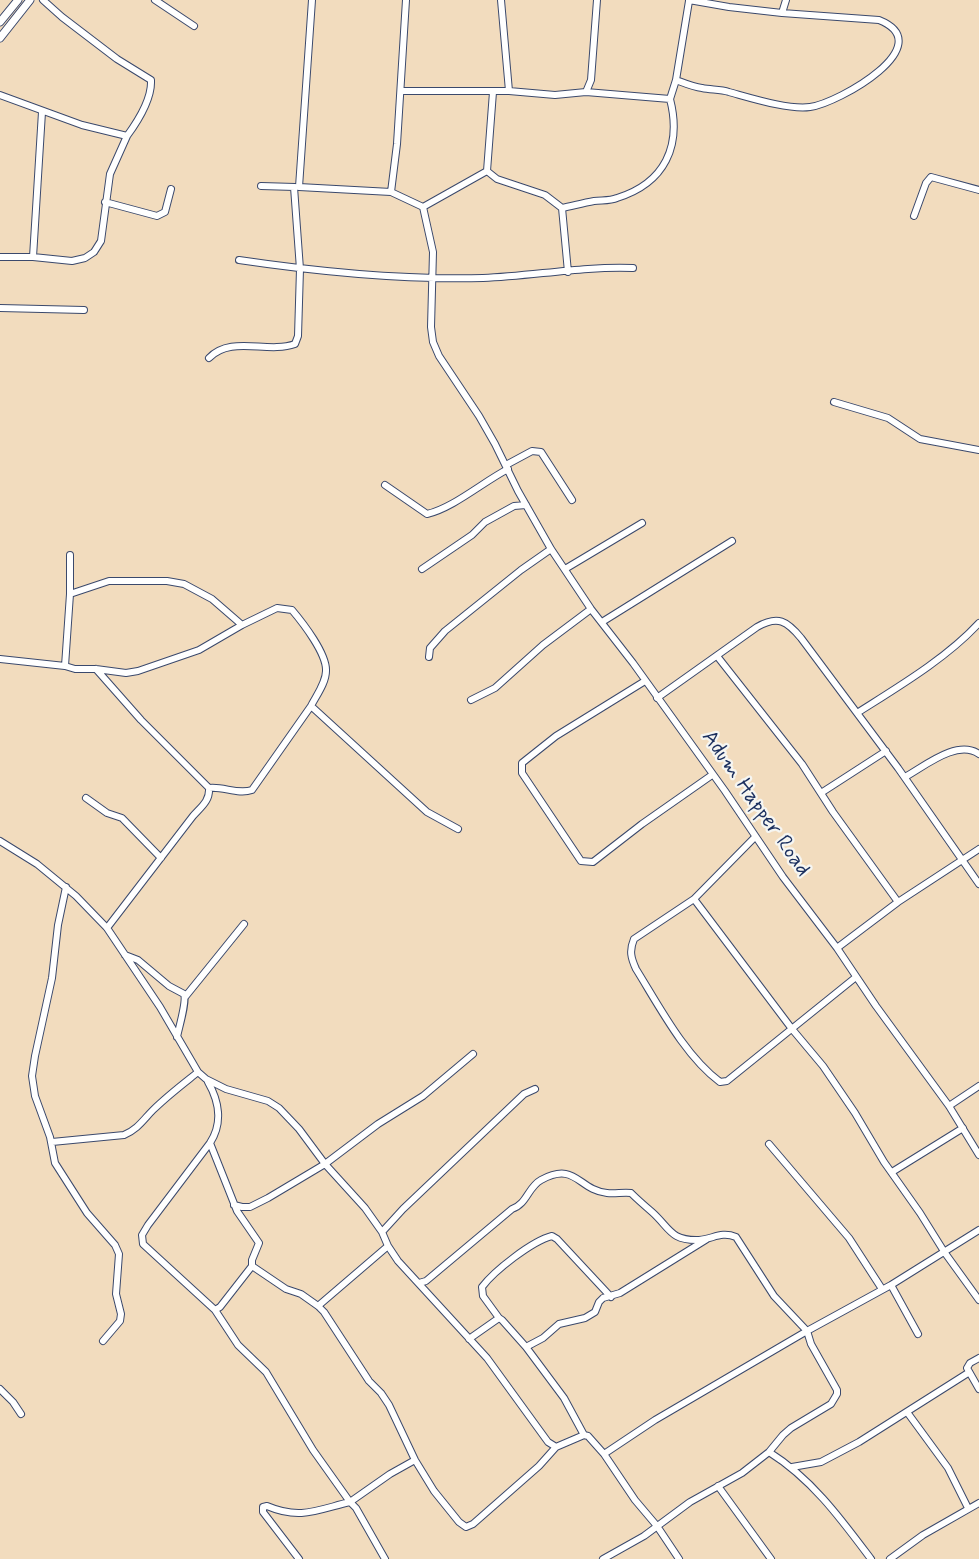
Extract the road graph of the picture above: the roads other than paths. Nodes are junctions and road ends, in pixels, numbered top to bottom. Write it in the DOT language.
graph roads {
  1 [pos="18,0"];
  2 [pos="30,0"];
  3 [pos="43,0"];
  4 [pos="155,0"];
  5 [pos="312,0"];
  6 [pos="406,0"];
  7 [pos="501,0"];
  8 [pos="597,0"];
  9 [pos="689,0"];
  10 [pos="786,0"];
  11 [pos="782,13"];
  12 [pos="0,22"];
  13 [pos="194,26"];
  14 [pos="0,38"];
  15 [pos="676,80"];
  16 [pos="400,91"];
  17 [pos="509,91"];
  18 [pos="493,92"];
  19 [pos="586,92"];
  20 [pos="0,95"];
  21 [pos="670,99"];
  22 [pos="42,112"];
  23 [pos="127,136"];
  24 [pos="488,171"];
  25 [pos="261,186"];
  26 [pos="297,187"];
  27 [pos="171,189"];
  28 [pos="979,190"];
  29 [pos="391,192"];
  30 [pos="105,202"];
  31 [pos="423,207"];
  32 [pos="562,208"];
  33 [pos="914,216"];
  34 [pos="0,257"];
  35 [pos="33,257"];
  36 [pos="238,260"];
  37 [pos="633,268"];
  38 [pos="300,269"];
  39 [pos="568,272"];
  40 [pos="434,279"];
  41 [pos="0,309"];
  42 [pos="84,310"];
  43 [pos="209,358"];
  44 [pos="834,402"];
  45 [pos="979,450"];
  46 [pos="507,467"];
  47 [pos="385,485"];
  48 [pos="572,500"];
  49 [pos="526,506"];
  50 [pos="642,523"];
  51 [pos="732,541"];
  52 [pos="551,549"];
  53 [pos="70,555"];
  54 [pos="422,569"];
  55 [pos="565,569"];
  56 [pos="70,594"];
  57 [pos="591,609"];
  58 [pos="602,622"];
  59 [pos="979,623"];
  60 [pos="242,625"];
  61 [pos="717,656"];
  62 [pos="429,657"];
  63 [pos="0,659"];
  64 [pos="65,666"];
  65 [pos="96,669"];
  66 [pos="645,681"];
  67 [pos="657,698"];
  68 [pos="471,700"];
  69 [pos="311,706"];
  70 [pos="857,713"];
  71 [pos="886,751"];
  72 [pos="979,754"];
  73 [pos="712,775"];
  74 [pos="905,777"];
  75 [pos="209,788"];
  76 [pos="821,793"];
  77 [pos="86,798"];
  78 [pos="458,829"];
  79 [pos="755,837"];
  80 [pos="0,842"];
  81 [pos="979,849"];
  82 [pos="161,858"];
  83 [pos="963,860"];
  84 [pos="979,884"];
  85 [pos="66,887"];
  86 [pos="694,898"];
  87 [pos="898,902"];
  88 [pos="244,924"];
  89 [pos="107,928"];
  90 [pos="837,948"];
  91 [pos="124,954"];
  92 [pos="856,977"];
  93 [pos="185,997"];
  94 [pos="792,1029"];
  95 [pos="177,1038"];
  96 [pos="473,1054"];
  97 [pos="198,1072"];
  98 [pos="206,1079"];
  99 [pos="979,1086"];
  100 [pos="535,1089"];
  101 [pos="949,1106"];
  102 [pos="963,1128"];
  103 [pos="52,1142"];
  104 [pos="210,1143"];
  105 [pos="769,1144"];
  106 [pos="979,1155"];
  107 [pos="324,1164"];
  108 [pos="892,1172"];
  109 [pos="234,1205"];
  110 [pos="979,1230"];
  111 [pos="382,1232"];
  112 [pos="709,1238"];
  113 [pos="388,1246"];
  114 [pos="945,1252"];
  115 [pos="252,1266"];
  116 [pos="418,1283"];
  117 [pos="891,1285"];
  118 [pos="882,1289"];
  119 [pos="611,1297"];
  120 [pos="979,1300"];
  121 [pos="318,1306"];
  122 [pos="215,1310"];
  123 [pos="499,1318"];
  124 [pos="807,1331"];
  125 [pos="918,1334"];
  126 [pos="470,1340"];
  127 [pos="104,1341"];
  128 [pos="526,1347"];
  129 [pos="979,1358"];
  130 [pos="968,1373"];
  131 [pos="0,1389"];
  132 [pos="979,1389"];
  133 [pos="907,1412"];
  134 [pos="21,1414"];
  135 [pos="584,1435"];
  136 [pos="556,1447"];
  137 [pos="769,1452"];
  138 [pos="604,1454"];
  139 [pos="415,1460"];
  140 [pos="792,1467"];
  141 [pos="718,1486"];
  142 [pos="350,1502"];
  143 [pos="979,1503"];
  144 [pos="968,1508"];
  145 [pos="657,1526"];
  146 [pos="299,1559"];
  147 [pos="385,1559"];
  148 [pos="603,1559"];
  149 [pos="679,1559"];
  150 [pos="771,1559"];
  151 [pos="871,1559"];
  152 [pos="890,1559"];
  1 -- 12 [label="street"];
  2 -- 14 [label="street"];
  3 -- 23 [label="street"];
  4 -- 13 [label="street"];
  5 -- 26 [label="street"];
  6 -- 16 [label="street"];
  7 -- 17 [label="street"];
  8 -- 19 [label="street"];
  9 -- 11 [label="street"];
  9 -- 15 [label="street"];
  10 -- 11 [label="street"];
  11 -- 15 [label="street"];
  15 -- 21 [label="street"];
  16 -- 18 [label="street"];
  16 -- 29 [label="street"];
  17 -- 18 [label="street"];
  17 -- 19 [label="street"];
  18 -- 24 [label="street"];
  19 -- 21 [label="street"];
  20 -- 22 [label="street"];
  21 -- 32 [label="street"];
  22 -- 23 [label="street"];
  22 -- 35 [label="street"];
  23 -- 30 [label="street"];
  24 -- 31 [label="street"];
  24 -- 32 [label="street"];
  25 -- 26 [label="street"];
  26 -- 29 [label="street"];
  26 -- 38 [label="street"];
  27 -- 30 [label="street"];
  28 -- 33 [label="street"];
  29 -- 31 [label="street"];
  30 -- 35 [label="street"];
  31 -- 40 [label="street, Adum Happer Road"];
  32 -- 39 [label="street"];
  34 -- 35 [label="street"];
  36 -- 38 [label="street"];
  37 -- 39 [label="street"];
  38 -- 40 [label="street"];
  38 -- 43 [label="street"];
  39 -- 40 [label="street"];
  40 -- 46 [label="street, Adum Happer Road"];
  41 -- 42 [label="street"];
  44 -- 45 [label="street"];
  46 -- 47 [label="street"];
  46 -- 48 [label="street"];
  46 -- 49 [label="street, Adum Happer Road"];
  49 -- 52 [label="street, Adum Happer Road"];
  49 -- 54 [label="street"];
  50 -- 55 [label="street"];
  51 -- 58 [label="street"];
  52 -- 55 [label="street, Adum Happer Road"];
  52 -- 62 [label="street"];
  53 -- 56 [label="street"];
  55 -- 57 [label="street, Adum Happer Road"];
  56 -- 60 [label="street"];
  56 -- 64 [label="street"];
  57 -- 58 [label="street, Adum Happer Road"];
  57 -- 68 [label="street"];
  58 -- 66 [label="street, Adum Happer Road"];
  59 -- 70 [label="street"];
  60 -- 65 [label="street"];
  60 -- 69 [label="street"];
  61 -- 67 [label="street"];
  61 -- 70 [label="street"];
  61 -- 76 [label="street"];
  63 -- 64 [label="street"];
  64 -- 65 [label="street"];
  65 -- 75 [label="street"];
  66 -- 67 [label="street, Adum Happer Road"];
  66 -- 73 [label="street"];
  67 -- 73 [label="street, Adum Happer Road"];
  69 -- 75 [label="street"];
  69 -- 78 [label="street"];
  70 -- 71 [label="street"];
  71 -- 74 [label="street"];
  71 -- 76 [label="street"];
  72 -- 74 [label="street"];
  73 -- 79 [label="street, Adum Happer Road"];
  74 -- 83 [label="street"];
  75 -- 82 [label="street"];
  76 -- 87 [label="street"];
  77 -- 82 [label="street"];
  79 -- 86 [label="street"];
  79 -- 90 [label="street, Adum Happer Road"];
  80 -- 85 [label="street"];
  81 -- 83 [label="street"];
  82 -- 89 [label="street"];
  83 -- 84 [label="street"];
  83 -- 87 [label="street"];
  85 -- 89 [label="street"];
  85 -- 103 [label="street"];
  86 -- 94 [label="street"];
  86 -- 94 [label="street"];
  87 -- 90 [label="street"];
  88 -- 93 [label="street"];
  89 -- 91 [label="street"];
  90 -- 92 [label="street, Adum Happer Road"];
  91 -- 93 [label="street"];
  91 -- 95 [label="street"];
  92 -- 94 [label="street"];
  92 -- 101 [label="street, Adum Happer Road"];
  93 -- 95 [label="street"];
  94 -- 108 [label="street"];
  95 -- 97 [label="street"];
  96 -- 107 [label="street"];
  97 -- 98 [label="street"];
  97 -- 103 [label="street"];
  98 -- 104 [label="street"];
  98 -- 107 [label="street"];
  99 -- 101 [label="street"];
  100 -- 111 [label="street"];
  101 -- 102 [label="street, Adum Happer Road"];
  102 -- 106 [label="street, Adum Happer Road"];
  102 -- 108 [label="street"];
  103 -- 127 [label="street"];
  104 -- 109 [label="street"];
  104 -- 122 [label="street"];
  105 -- 118 [label="street"];
  107 -- 109 [label="street"];
  107 -- 111 [label="street"];
  108 -- 114 [label="street"];
  109 -- 115 [label="street"];
  110 -- 114 [label="street"];
  111 -- 113 [label="street"];
  112 -- 116 [label="street"];
  112 -- 119 [label="street"];
  112 -- 124 [label="street"];
  113 -- 116 [label="street"];
  113 -- 121 [label="street"];
  114 -- 117 [label="street"];
  114 -- 120 [label="street"];
  115 -- 121 [label="street"];
  115 -- 122 [label="street"];
  116 -- 126 [label="street"];
  117 -- 118 [label="street"];
  117 -- 125 [label="street"];
  118 -- 124 [label="street"];
  119 -- 123 [label="street"];
  119 -- 128 [label="street"];
  121 -- 139 [label="street"];
  122 -- 142 [label="street"];
  123 -- 126 [label="street"];
  123 -- 128 [label="street"];
  124 -- 137 [label="street"];
  124 -- 138 [label="street"];
  126 -- 136 [label="street"];
  128 -- 135 [label="street"];
  129 -- 130 [label="street"];
  130 -- 132 [label="street"];
  130 -- 133 [label="street"];
  131 -- 134 [label="street"];
  133 -- 140 [label="street"];
  133 -- 144 [label="street"];
  135 -- 136 [label="street"];
  135 -- 138 [label="street"];
  136 -- 139 [label="street"];
  137 -- 140 [label="street"];
  137 -- 141 [label="street"];
  138 -- 145 [label="street"];
  139 -- 142 [label="street"];
  140 -- 151 [label="street"];
  141 -- 145 [label="street"];
  141 -- 150 [label="street"];
  142 -- 146 [label="street"];
  142 -- 147 [label="street"];
  143 -- 144 [label="street"];
  144 -- 152 [label="street"];
  145 -- 148 [label="street"];
  145 -- 149 [label="street"];
}
